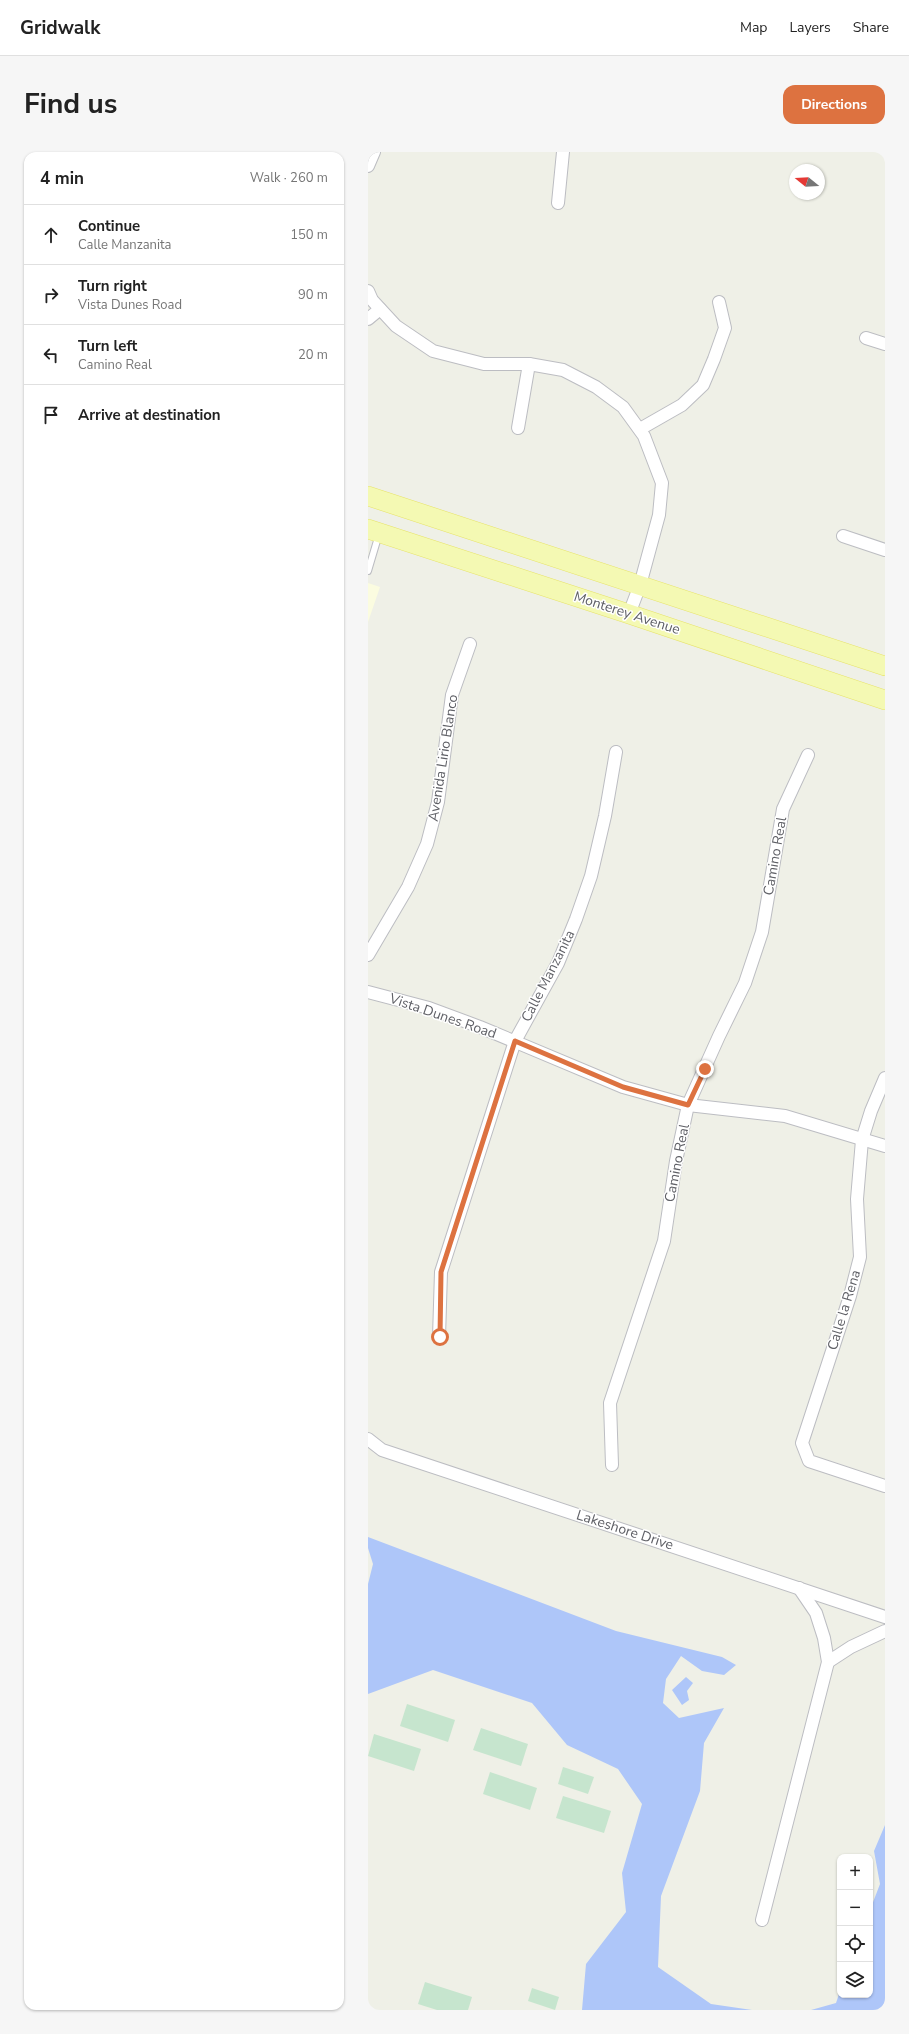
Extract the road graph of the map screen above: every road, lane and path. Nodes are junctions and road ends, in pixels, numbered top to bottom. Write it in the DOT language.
graph roads {
  1 [pos="374,152"];
  2 [pos="563,152"];
  3 [pos="368,166"];
  4 [pos="558,203"];
  5 [pos="368,291"];
  6 [pos="719,302"];
  7 [pos="380,309"];
  8 [pos="368,319"];
  9 [pos="866,338"];
  10 [pos="885,344"];
  11 [pos="530,364"];
  12 [pos="518,428"];
  13 [pos="640,429"];
  14 [pos="368,496"];
  15 [pos="374,531"];
  16 [pos="843,536"];
  17 [pos="885,550"];
  18 [pos="368,571"];
  19 [pos="640,585"];
  20 [pos="629,614"];
  21 [pos="470,644"];
  22 [pos="885,666"];
  23 [pos="885,700"];
  24 [pos="616,752"];
  25 [pos="808,755"];
  26 [pos="368,955"];
  27 [pos="368,992"];
  28 [pos="515,1041"];
  29 [pos="885,1078"];
  30 [pos="688,1105"];
  31 [pos="862,1140"];
  32 [pos="885,1146"];
  33 [pos="440,1337"];
  34 [pos="368,1439"];
  35 [pos="612,1464"];
  36 [pos="885,1486"];
  37 [pos="799,1588"];
  38 [pos="885,1617"];
  39 [pos="885,1631"];
  40 [pos="828,1662"];
  41 [pos="762,1920"];
  1 -- 3 [label="street"];
  2 -- 4 [label="street"];
  5 -- 7 [label="street"];
  6 -- 13 [label="street"];
  7 -- 8 [label="street"];
  7 -- 11 [label="street"];
  9 -- 10 [label="street"];
  11 -- 12 [label="street"];
  11 -- 13 [label="street"];
  13 -- 19 [label="street"];
  14 -- 19 [label="main road"];
  15 -- 18 [label="lane"];
  15 -- 20 [label="main road, Monterey Avenue"];
  16 -- 17 [label="street"];
  19 -- 20 [label="street"];
  19 -- 22 [label="main road"];
  20 -- 23 [label="main road, Monterey Avenue"];
  21 -- 26 [label="street, Avenida Lirio Blanco"];
  24 -- 28 [label="street, Calle Manzanita"];
  25 -- 30 [label="street, Camino Real"];
  27 -- 28 [label="street, Vista Dunes Road"];
  28 -- 30 [label="street, Vista Dunes Road"];
  28 -- 33 [label="street, Calle Manzanita"];
  29 -- 31 [label="street, Calle la Rena"];
  30 -- 31 [label="street, Vista Dunes Road"];
  30 -- 35 [label="street, Camino Real"];
  31 -- 32 [label="street, Vista Dunes Road"];
  31 -- 36 [label="street, Calle la Rena"];
  34 -- 37 [label="street, Lakeshore Drive"];
  37 -- 38 [label="street, Lakeshore Drive"];
  37 -- 40 [label="street"];
  39 -- 40 [label="street"];
  40 -- 41 [label="street"];
}
